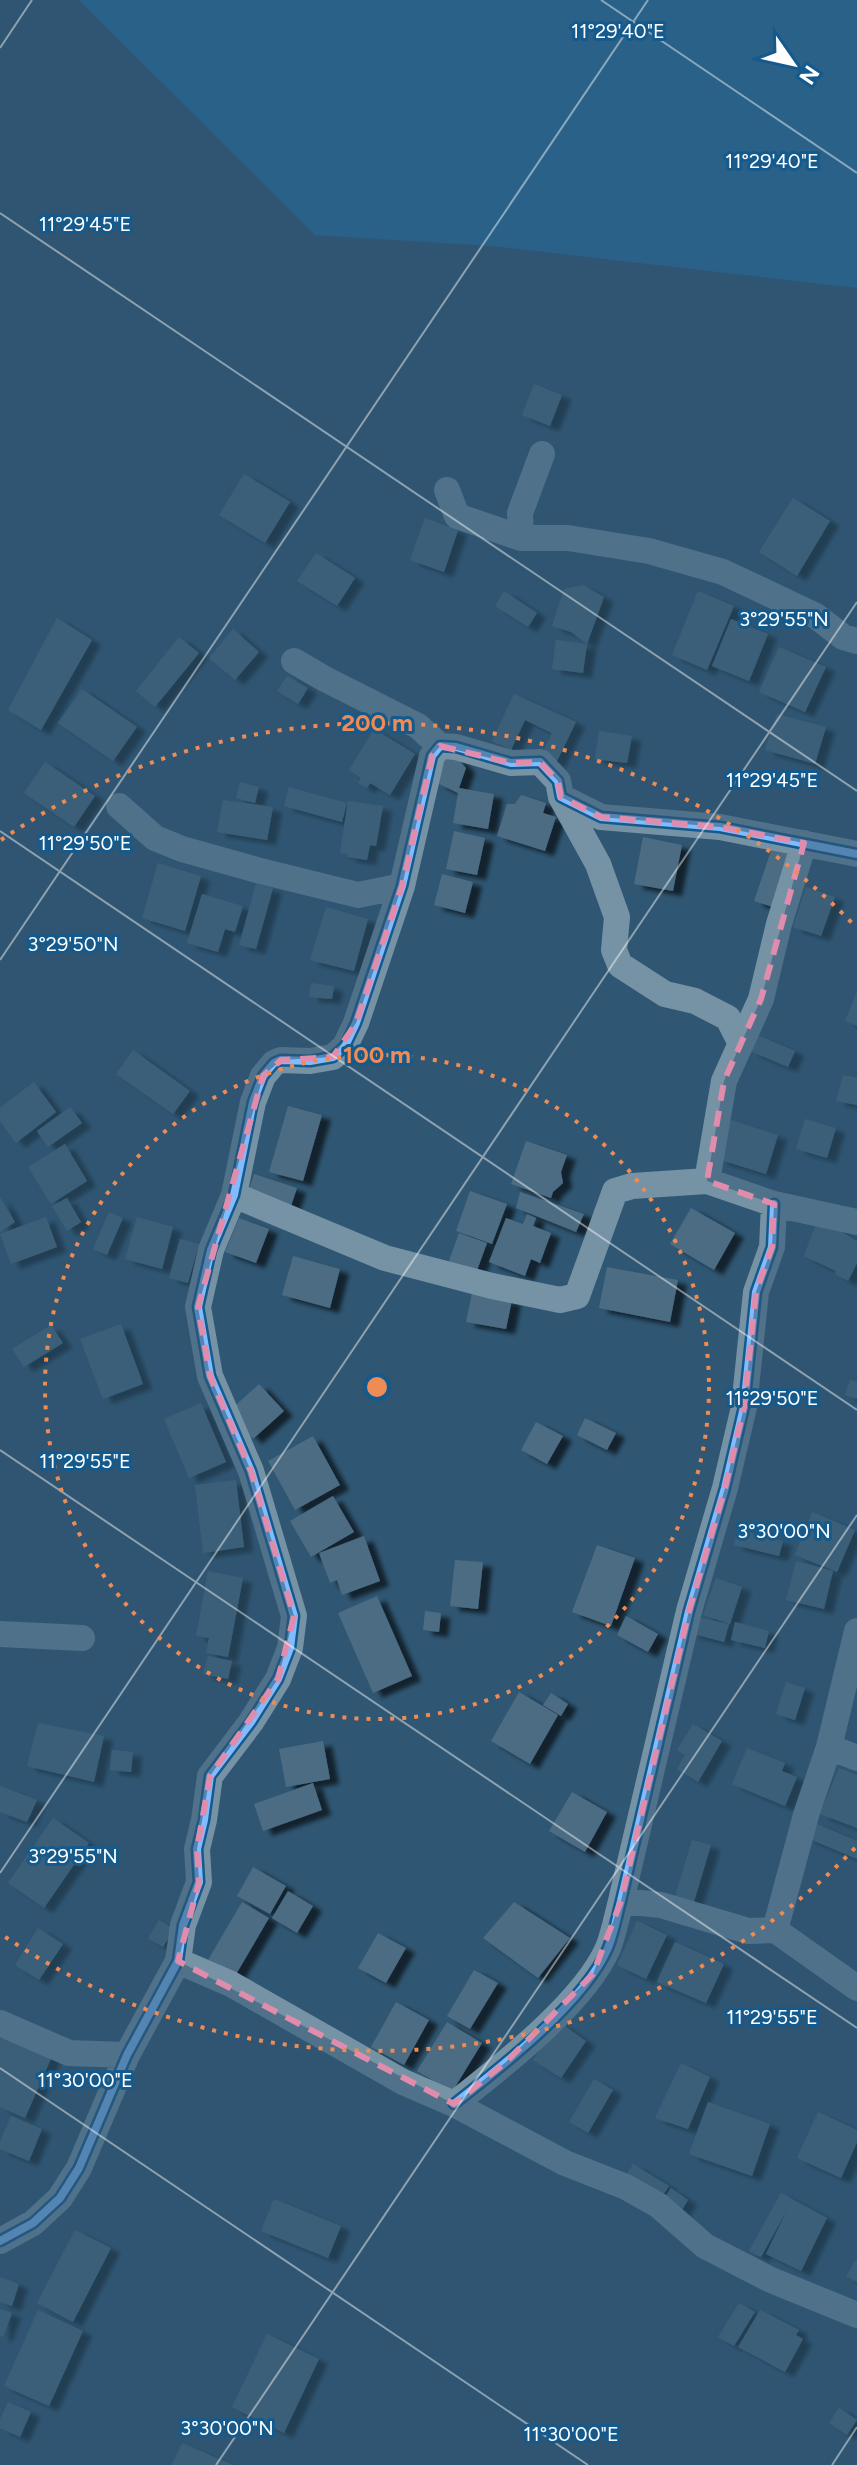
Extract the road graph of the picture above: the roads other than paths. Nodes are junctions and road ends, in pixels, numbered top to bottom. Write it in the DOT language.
graph roads {
  1 [pos="542,454"];
  2 [pos="447,490"];
  3 [pos="521,538"];
  4 [pos="857,641"];
  5 [pos="294,661"];
  6 [pos="440,746"];
  7 [pos="561,797"];
  8 [pos="119,806"];
  9 [pos="804,843"];
  10 [pos="857,854"];
  11 [pos="402,886"];
  12 [pos="741,1044"];
  13 [pos="707,1181"];
  14 [pos="234,1195"];
  15 [pos="774,1204"];
  16 [pos="857,1222"];
  17 [pos="857,1631"];
  18 [pos="0,1634"];
  19 [pos="82,1638"];
  20 [pos="829,1747"];
  21 [pos="857,1758"];
  22 [pos="621,1901"];
  23 [pos="775,1930"];
  24 [pos="178,1961"];
  25 [pos="857,1988"];
  26 [pos="0,2023"];
  27 [pos="127,2055"];
  28 [pos="454,2104"];
  29 [pos="0,2241"];
  30 [pos="857,2315"];
  1 -- 3 [label="street"];
  2 -- 3 [label="street"];
  3 -- 4 [label="street"];
  5 -- 6 [label="street"];
  6 -- 7 [label="street"];
  6 -- 11 [label="street"];
  7 -- 9 [label="street"];
  7 -- 12 [label="street"];
  8 -- 11 [label="street"];
  9 -- 10 [label="street"];
  9 -- 12 [label="street"];
  11 -- 14 [label="street"];
  12 -- 13 [label="street"];
  13 -- 14 [label="street"];
  13 -- 15 [label="street"];
  14 -- 24 [label="street"];
  15 -- 16 [label="street"];
  15 -- 22 [label="street"];
  17 -- 20 [label="street"];
  18 -- 19 [label="street"];
  20 -- 21 [label="street"];
  20 -- 23 [label="street"];
  22 -- 23 [label="street"];
  22 -- 28 [label="street"];
  23 -- 25 [label="street"];
  24 -- 27 [label="street"];
  24 -- 28 [label="street"];
  26 -- 27 [label="street"];
  27 -- 29 [label="street"];
  28 -- 30 [label="street"];
}
